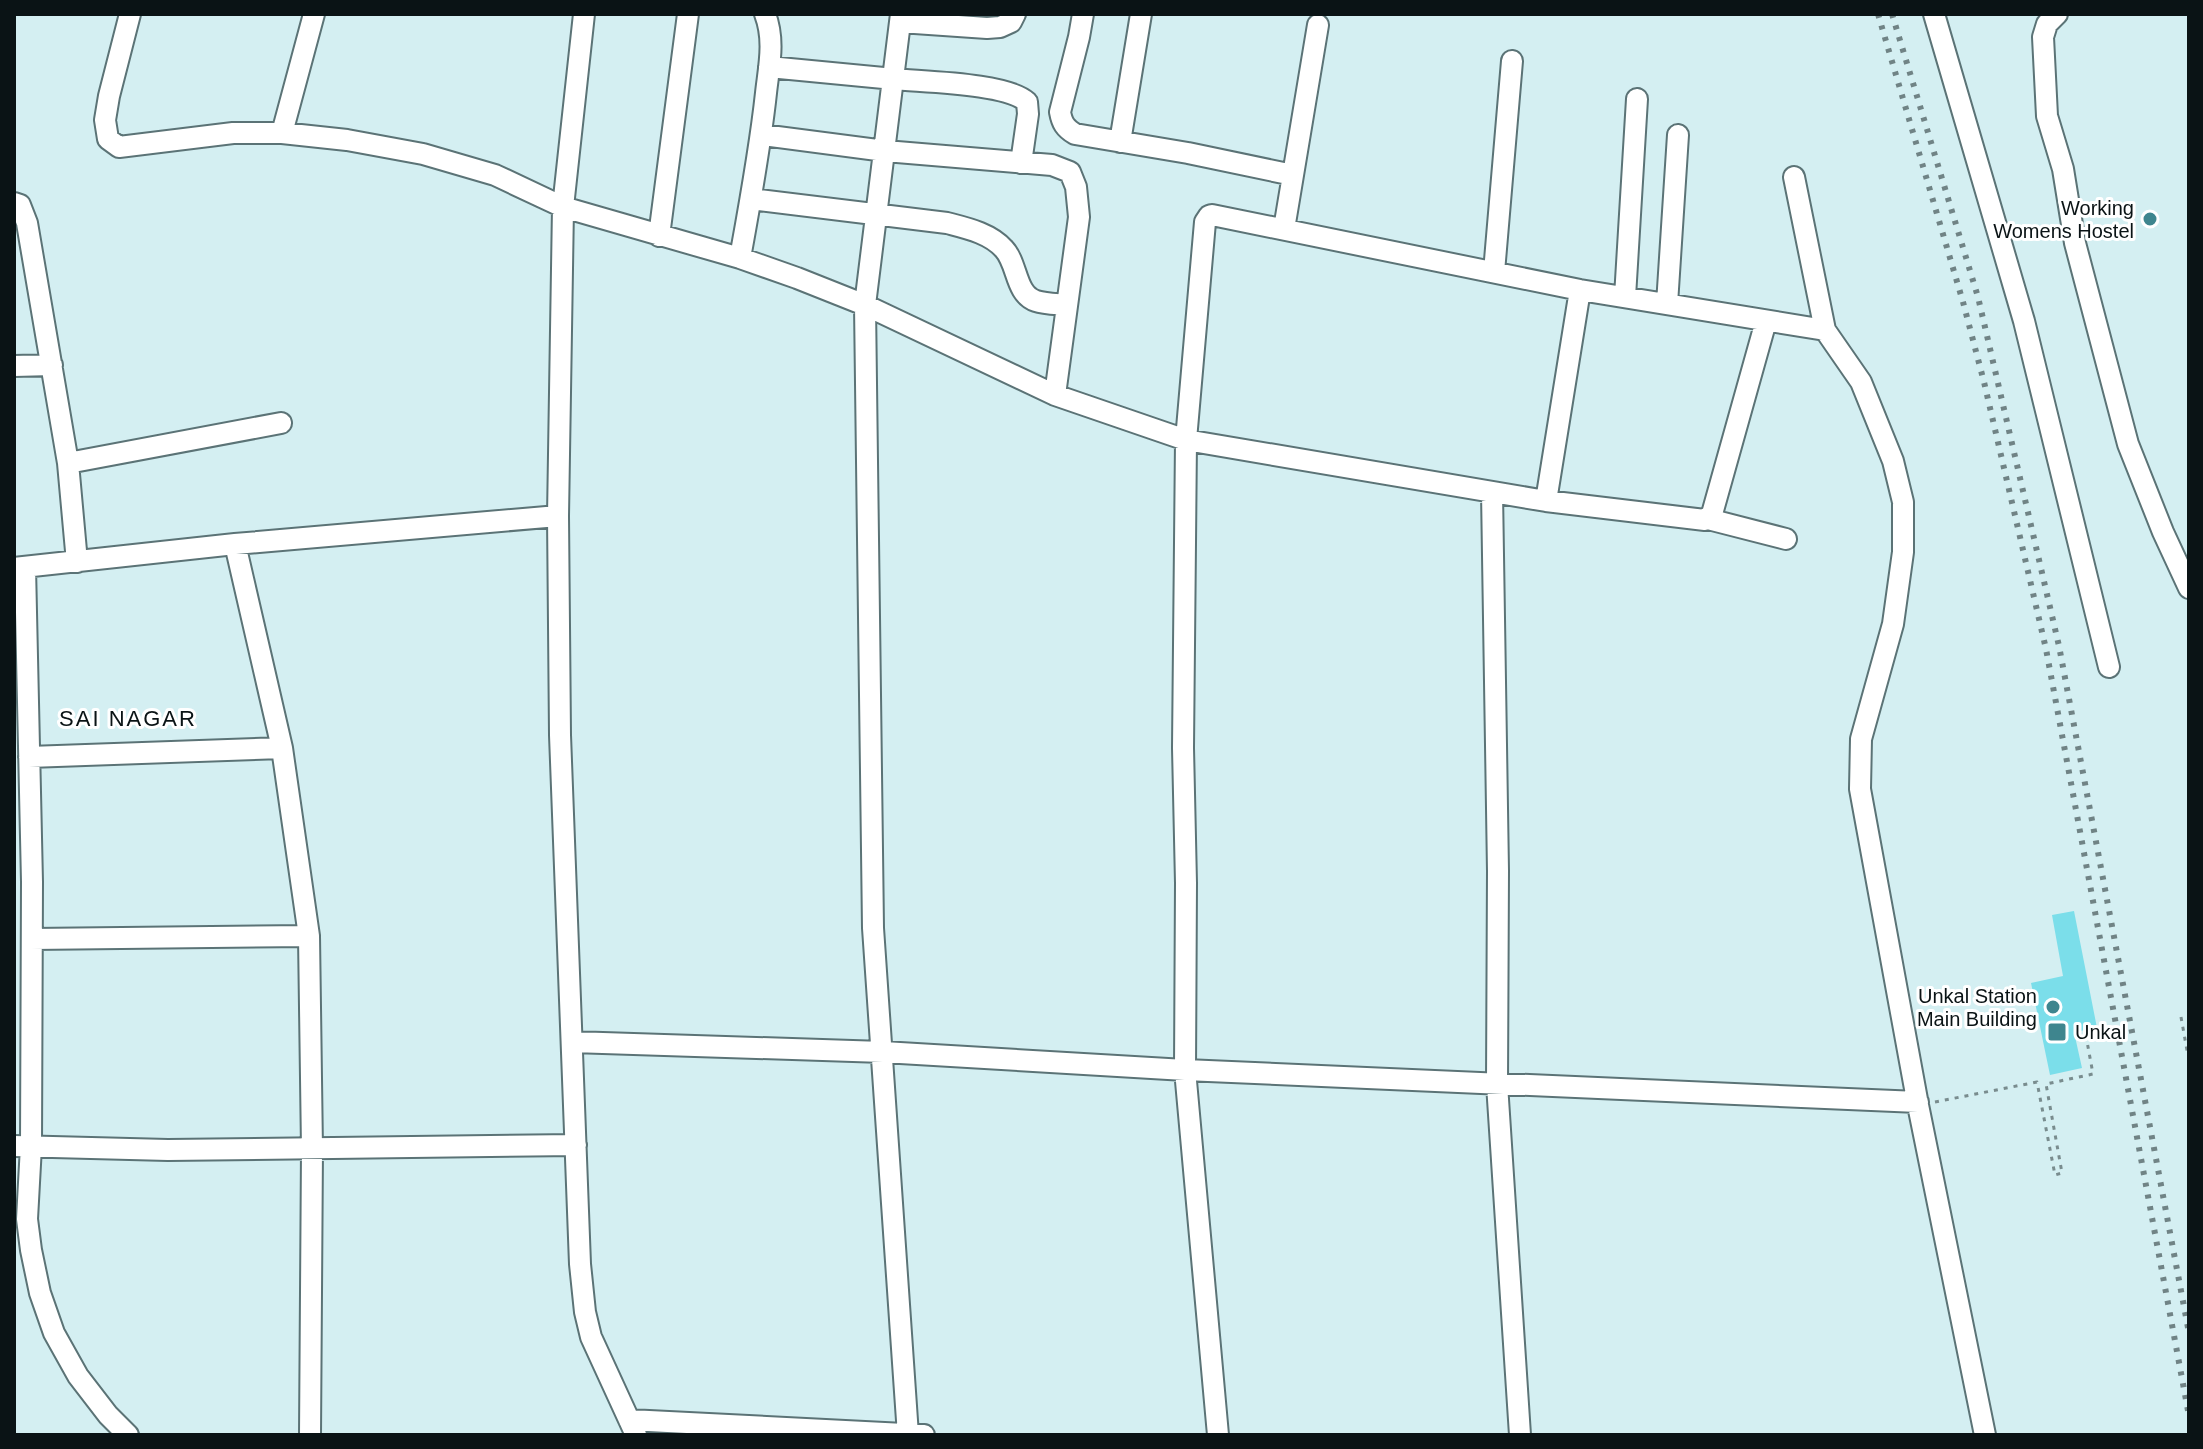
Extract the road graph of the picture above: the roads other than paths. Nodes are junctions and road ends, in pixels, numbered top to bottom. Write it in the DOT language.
graph roads {
  1 [pos="130,14"];
  2 [pos="314,14"];
  3 [pos="584,14"];
  4 [pos="688,14"];
  5 [pos="765,14"];
  6 [pos="1015,14"];
  7 [pos="1083,14"];
  8 [pos="1141,14"];
  9 [pos="1935,14"];
  10 [pos="2057,14"];
  11 [pos="901,18"];
  12 [pos="1318,25"];
  13 [pos="1512,61"];
  14 [pos="769,67"];
  15 [pos="894,79"];
  16 [pos="1637,99"];
  17 [pos="282,133"];
  18 [pos="762,135"];
  19 [pos="1678,135"];
  20 [pos="1120,142"];
  21 [pos="885,151"];
  22 [pos="1021,163"];
  23 [pos="1293,175"];
  24 [pos="1794,177"];
  25 [pos="751,199"];
  26 [pos="14,203"];
  27 [pos="563,207"];
  28 [pos="877,214"];
  29 [pos="1284,229"];
  30 [pos="659,236"];
  31 [pos="740,258"];
  32 [pos="1494,272"];
  33 [pos="1580,290"];
  34 [pos="1625,297"];
  35 [pos="1667,304"];
  36 [pos="865,305"];
  37 [pos="1067,305"];
  38 [pos="1766,321"];
  39 [pos="1825,330"];
  40 [pos="52,365"];
  41 [pos="14,366"];
  42 [pos="1055,395"];
  43 [pos="281,423"];
  44 [pos="1186,440"];
  45 [pos="68,463"];
  46 [pos="1492,492"];
  47 [pos="1546,501"];
  48 [pos="558,516"];
  49 [pos="1708,519"];
  50 [pos="1786,539"];
  51 [pos="235,544"];
  52 [pos="77,562"];
  53 [pos="19,568"];
  54 [pos="2189,588"];
  55 [pos="2109,667"];
  56 [pos="282,748"];
  57 [pos="29,757"];
  58 [pos="309,936"];
  59 [pos="32,939"];
  60 [pos="572,1042"];
  61 [pos="883,1052"];
  62 [pos="1185,1070"];
  63 [pos="1497,1084"];
  64 [pos="1918,1104"];
  65 [pos="576,1145"];
  66 [pos="23,1146"];
  67 [pos="312,1149"];
  68 [pos="632,1428"];
  69 [pos="128,1435"];
  70 [pos="310,1435"];
  71 [pos="908,1435"];
  72 [pos="924,1435"];
  73 [pos="1218,1435"];
  74 [pos="1520,1435"];
  75 [pos="1985,1435"];
  1 -- 17 [label="street"];
  2 -- 17 [label="street"];
  3 -- 27 [label="street"];
  4 -- 30 [label="street"];
  5 -- 14 [label="street"];
  6 -- 11 [label="street"];
  7 -- 20 [label="street"];
  8 -- 20 [label="street"];
  9 -- 55 [label="street"];
  10 -- 54 [label="street"];
  11 -- 15 [label="street"];
  12 -- 23 [label="street"];
  13 -- 32 [label="street"];
  14 -- 15 [label="street"];
  14 -- 18 [label="street"];
  15 -- 21 [label="street"];
  15 -- 22 [label="street"];
  16 -- 34 [label="street"];
  17 -- 27 [label="street"];
  18 -- 21 [label="street"];
  18 -- 25 [label="street"];
  19 -- 35 [label="street"];
  20 -- 23 [label="street"];
  21 -- 22 [label="street"];
  21 -- 28 [label="street"];
  22 -- 37 [label="street"];
  23 -- 29 [label="street"];
  24 -- 39 [label="street"];
  25 -- 28 [label="street"];
  25 -- 31 [label="street"];
  26 -- 40 [label="street"];
  27 -- 30 [label="street"];
  27 -- 48 [label="street"];
  28 -- 36 [label="street"];
  28 -- 37 [label="street"];
  29 -- 32 [label="street"];
  29 -- 44 [label="street"];
  30 -- 31 [label="street"];
  31 -- 36 [label="street"];
  32 -- 33 [label="street"];
  33 -- 34 [label="street"];
  33 -- 47 [label="street"];
  34 -- 35 [label="street"];
  35 -- 38 [label="street"];
  36 -- 42 [label="street"];
  36 -- 61 [label="street"];
  37 -- 42 [label="street"];
  38 -- 39 [label="street"];
  38 -- 49 [label="street"];
  39 -- 64 [label="street"];
  40 -- 41 [label="street"];
  40 -- 45 [label="street"];
  42 -- 44 [label="street"];
  43 -- 45 [label="street"];
  44 -- 46 [label="street"];
  44 -- 62 [label="street"];
  45 -- 52 [label="street"];
  46 -- 47 [label="street"];
  46 -- 63 [label="street"];
  47 -- 49 [label="street"];
  48 -- 51 [label="street"];
  48 -- 60 [label="street"];
  49 -- 50 [label="street"];
  51 -- 52 [label="street"];
  51 -- 56 [label="street"];
  52 -- 53 [label="street"];
  53 -- 57 [label="street"];
  56 -- 57 [label="street"];
  56 -- 58 [label="street"];
  57 -- 59 [label="street"];
  58 -- 59 [label="street"];
  58 -- 67 [label="street"];
  59 -- 66 [label="street"];
  60 -- 61 [label="street"];
  60 -- 65 [label="street"];
  61 -- 62 [label="street"];
  61 -- 71 [label="street"];
  62 -- 63 [label="street"];
  62 -- 73 [label="street"];
  63 -- 64 [label="street"];
  63 -- 74 [label="street"];
  64 -- 75 [label="street"];
  65 -- 67 [label="street"];
  65 -- 68 [label="street"];
  66 -- 67 [label="street"];
  66 -- 69 [label="street"];
  67 -- 70 [label="street"];
  68 -- 71 [label="street"];
  71 -- 72 [label="street"];
}
